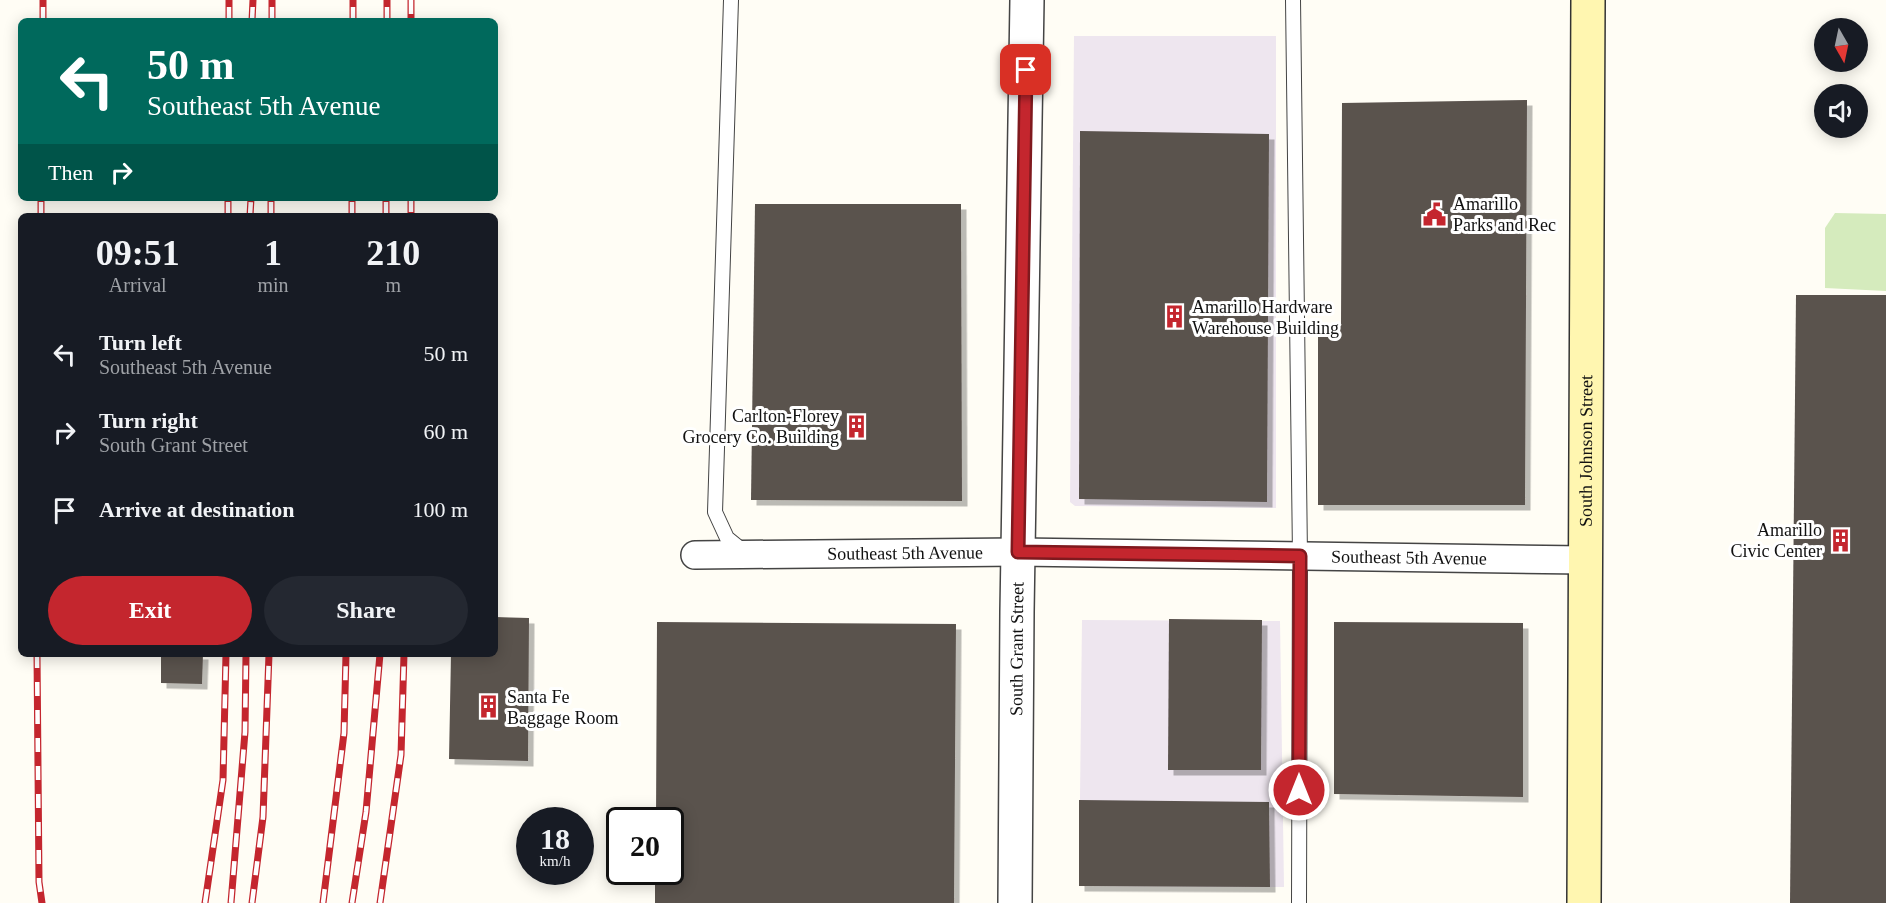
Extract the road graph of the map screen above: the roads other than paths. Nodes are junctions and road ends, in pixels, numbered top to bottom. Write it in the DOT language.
graph roads {
  1 [pos="731,0"];
  2 [pos="1027,0"];
  3 [pos="1293,0"];
  4 [pos="1588,0"];
  5 [pos="1018,552"];
  6 [pos="747,554"];
  7 [pos="695,555"];
  8 [pos="1300,556"];
  9 [pos="1584,560"];
  10 [pos="1015,903"];
  11 [pos="1299,903"];
  12 [pos="1584,903"];
  1 -- 6 [label="lane"];
  2 -- 5 [label="street, South Grant Street"];
  3 -- 8 [label="lane"];
  4 -- 9 [label="main road, South Johnson Street"];
  5 -- 6 [label="street, Southeast 5th Avenue"];
  5 -- 8 [label="street, Southeast 5th Avenue"];
  5 -- 10 [label="street, South Grant Street"];
  6 -- 7 [label="street, Southeast 5th Avenue"];
  8 -- 9 [label="street, Southeast 5th Avenue"];
  8 -- 11 [label="lane"];
  9 -- 12 [label="main road, South Johnson Street"];
}
